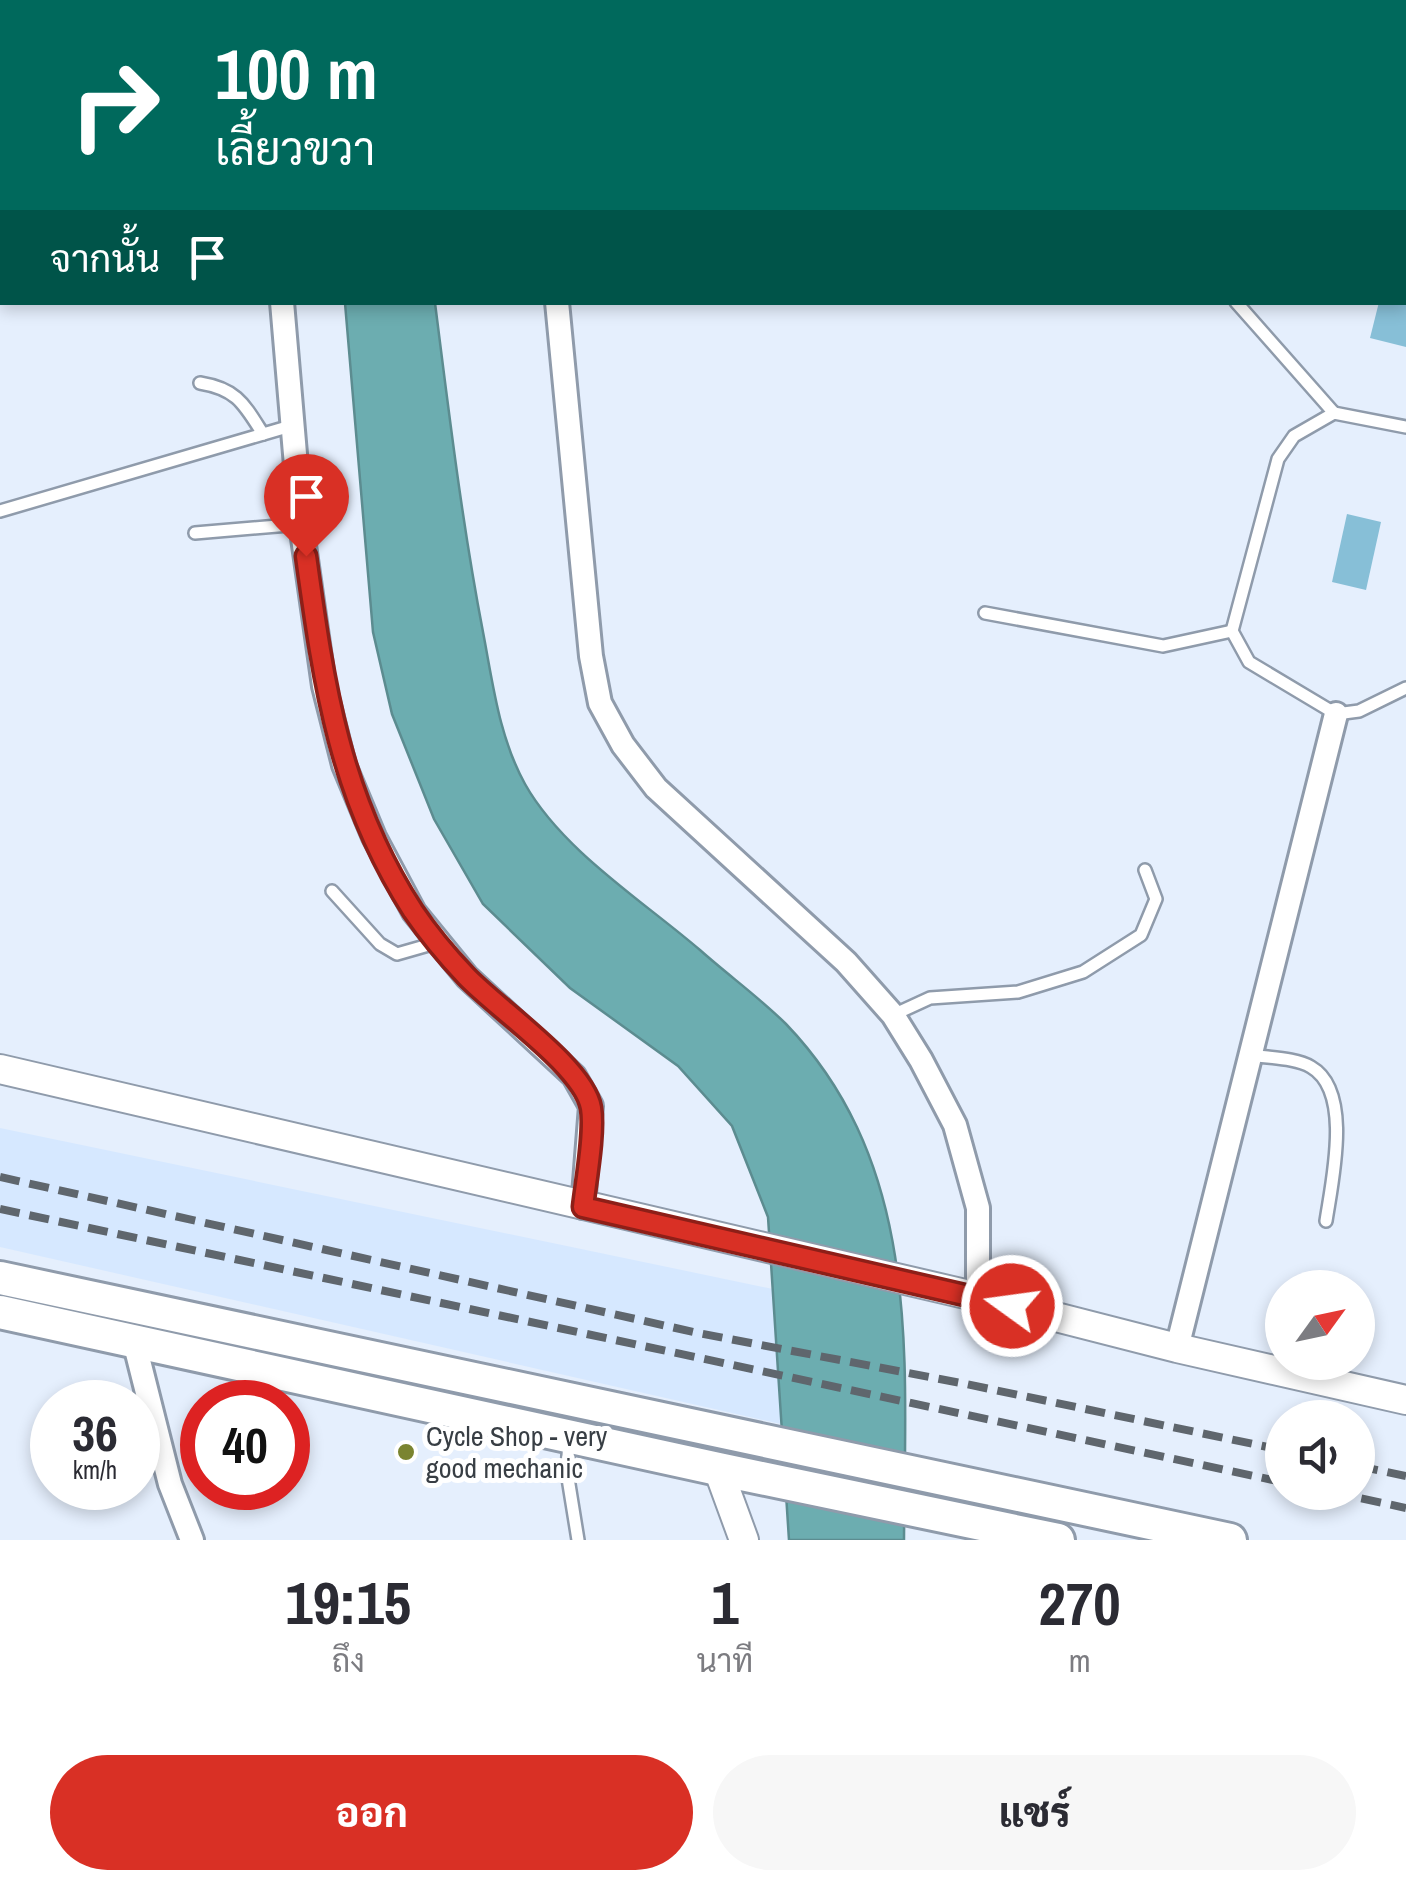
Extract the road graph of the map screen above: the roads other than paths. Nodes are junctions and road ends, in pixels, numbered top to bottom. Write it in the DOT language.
graph roads {
  1 [pos="282,305"];
  2 [pos="557,305"];
  3 [pos="1239,305"];
  4 [pos="200,383"];
  5 [pos="1334,414"];
  6 [pos="294,425"];
  7 [pos="1406,427"];
  8 [pos="264,434"];
  9 [pos="0,512"];
  10 [pos="302,524"];
  11 [pos="195,533"];
  12 [pos="984,612"];
  13 [pos="1232,631"];
  14 [pos="1406,688"];
  15 [pos="1336,714"];
  16 [pos="1145,870"];
  17 [pos="332,891"];
  18 [pos="439,942"];
  19 [pos="894,1015"];
  20 [pos="1251,1055"];
  21 [pos="0,1070"];
  22 [pos="0,1079"];
  23 [pos="290,1138"];
  24 [pos="583,1207"];
  25 [pos="1326,1221"];
  26 [pos="0,1278"];
  27 [pos="978,1297"];
  28 [pos="0,1312"];
  29 [pos="134,1341"];
  30 [pos="1177,1348"];
  31 [pos="1406,1400"];
  32 [pos="569,1436"];
  33 [pos="718,1469"];
  34 [pos="968,1530"];
  35 [pos="192,1540"];
  36 [pos="578,1540"];
  37 [pos="744,1540"];
  38 [pos="1058,1540"];
  39 [pos="1230,1540"];
  1 -- 6 [label="street"];
  2 -- 19 [label="street"];
  3 -- 5 [label="lane"];
  4 -- 8 [label="lane"];
  5 -- 7 [label="lane"];
  5 -- 13 [label="lane"];
  6 -- 8 [label="lane"];
  6 -- 10 [label="street"];
  8 -- 9 [label="lane"];
  10 -- 11 [label="lane"];
  10 -- 18 [label="street"];
  12 -- 13 [label="lane"];
  13 -- 15 [label="lane"];
  14 -- 15 [label="lane"];
  15 -- 20 [label="street"];
  16 -- 19 [label="lane"];
  17 -- 18 [label="lane"];
  18 -- 24 [label="street"];
  19 -- 27 [label="street"];
  20 -- 25 [label="lane"];
  20 -- 30 [label="street"];
  21 -- 23 [label="street"];
  22 -- 23 [label="street"];
  23 -- 24 [label="street"];
  24 -- 27 [label="street"];
  26 -- 39 [label="main road"];
  27 -- 30 [label="street"];
  28 -- 29 [label="main road"];
  29 -- 32 [label="main road"];
  29 -- 35 [label="street"];
  30 -- 31 [label="street"];
  32 -- 33 [label="main road"];
  32 -- 36 [label="lane"];
  33 -- 34 [label="main road"];
  33 -- 37 [label="street"];
  34 -- 38 [label="main road"];
}
